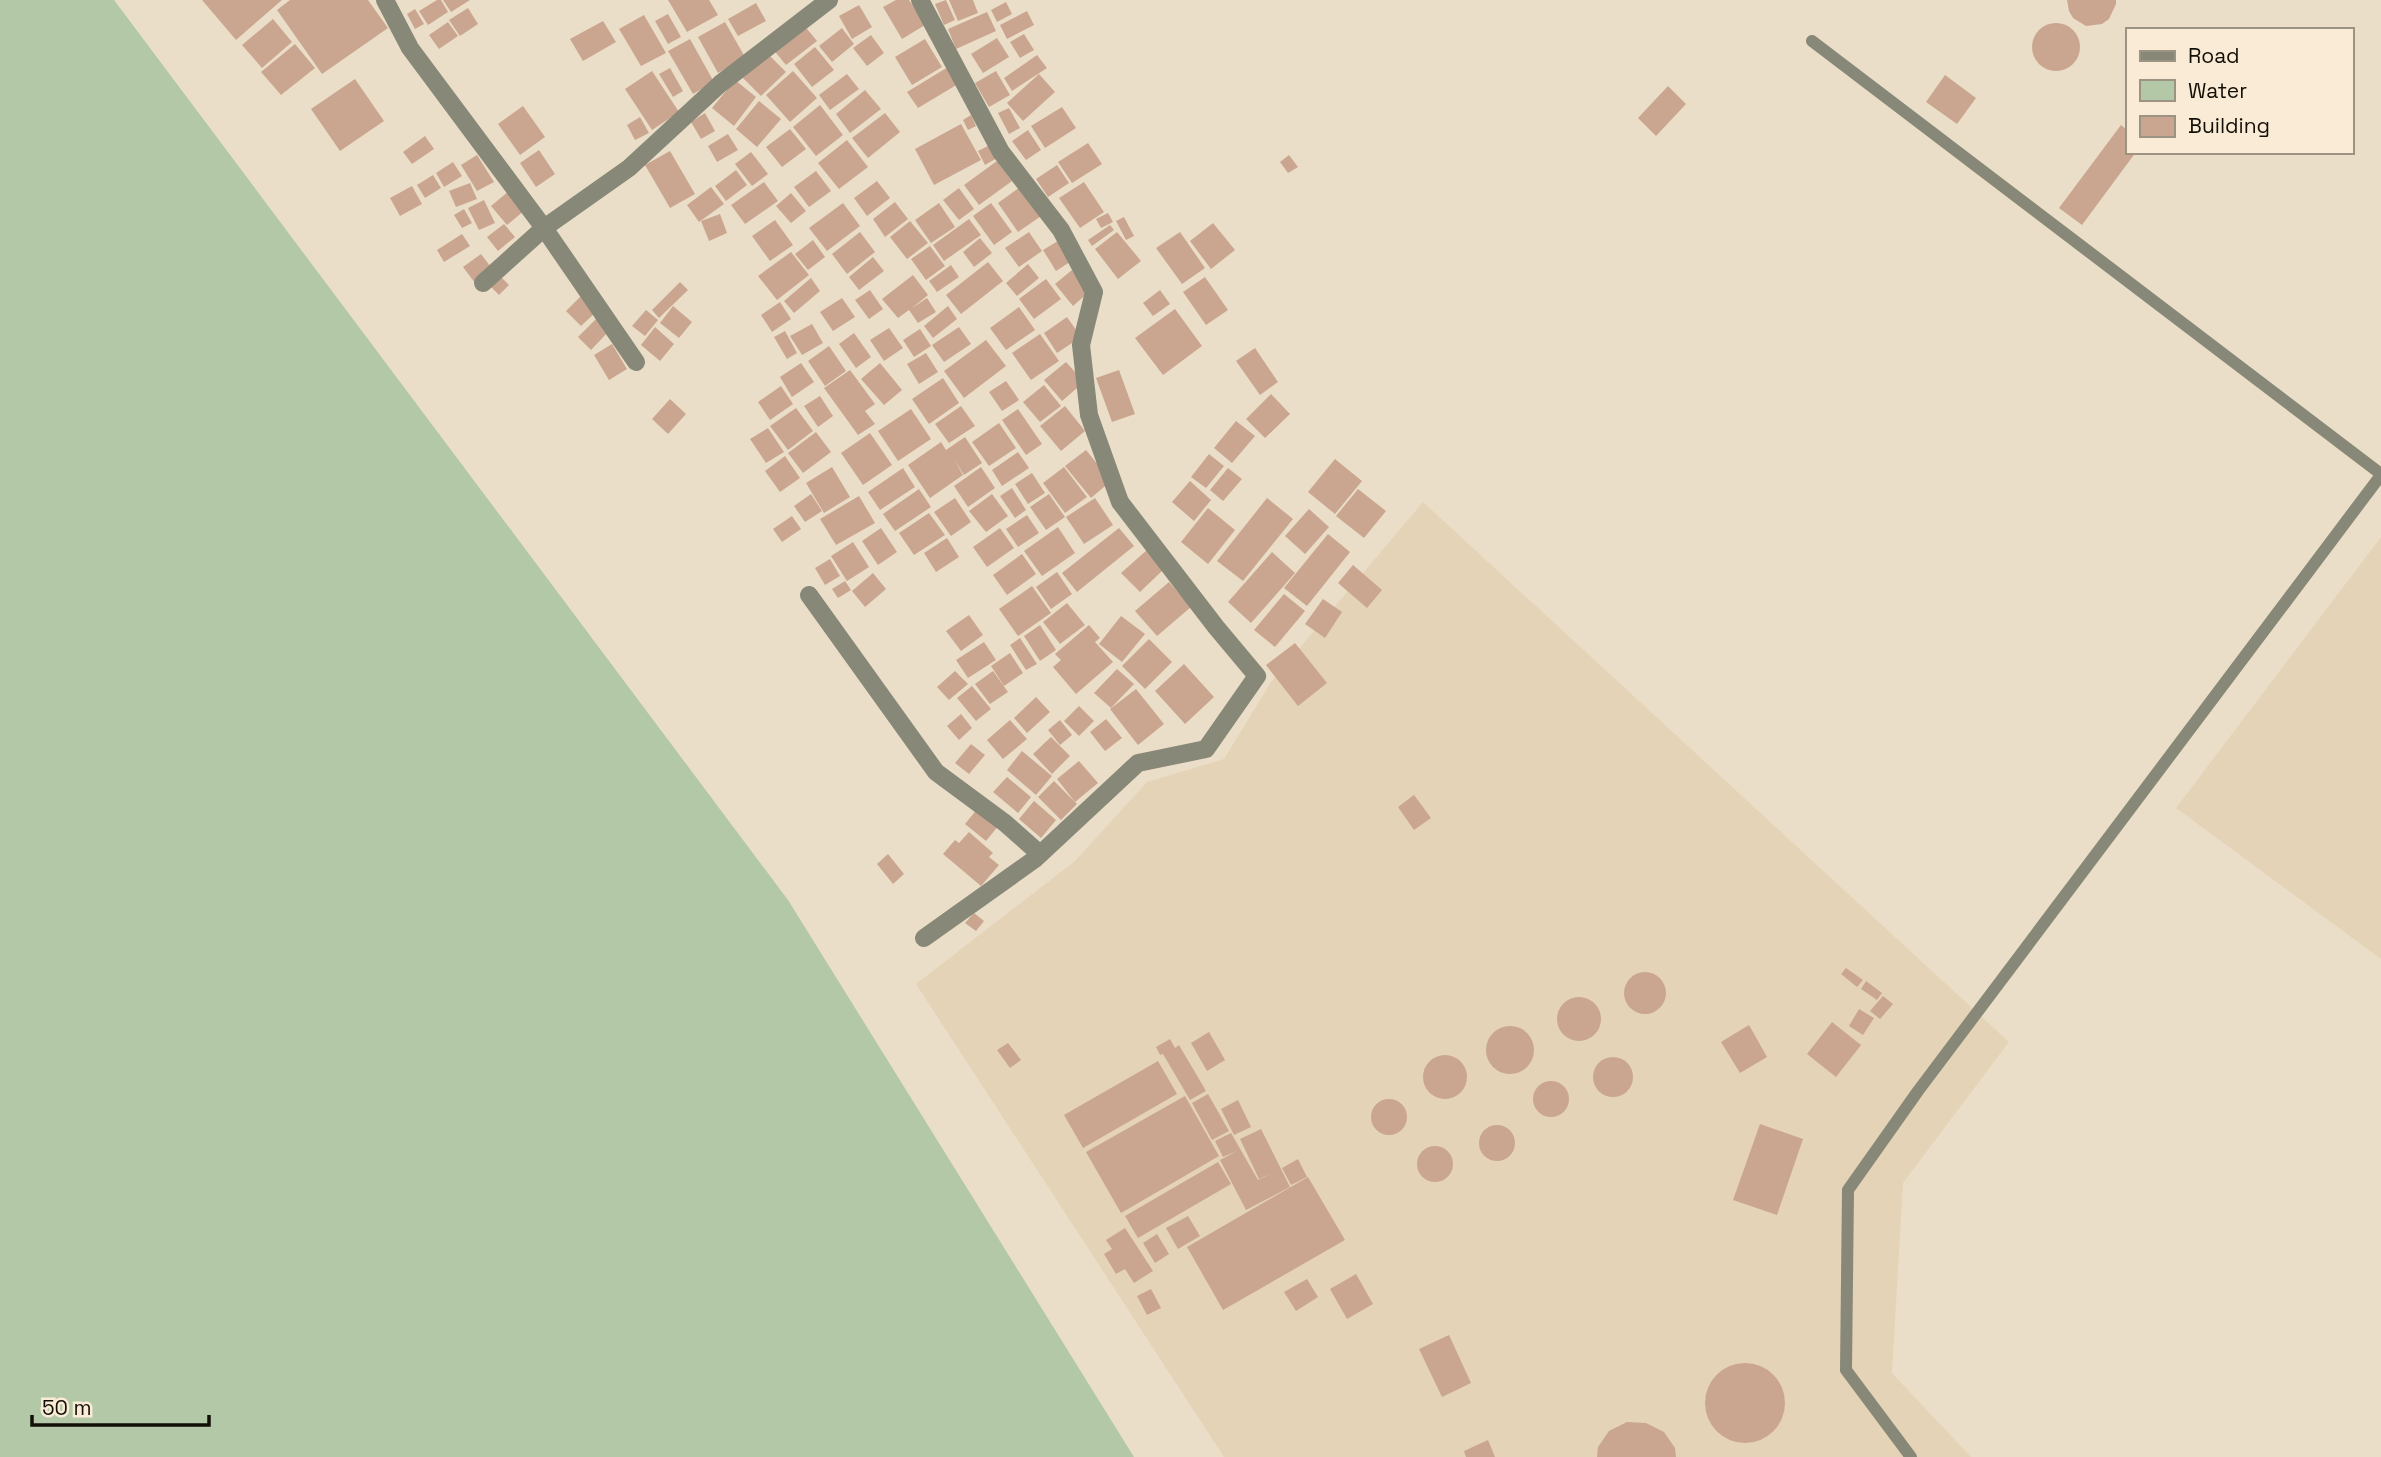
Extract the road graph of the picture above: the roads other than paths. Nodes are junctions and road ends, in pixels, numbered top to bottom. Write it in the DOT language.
graph roads {
  1 [pos="385,0"];
  2 [pos="829,0"];
  3 [pos="920,0"];
  4 [pos="1812,41"];
  5 [pos="544,228"];
  6 [pos="483,283"];
  7 [pos="636,362"];
  8 [pos="2381,475"];
  9 [pos="809,595"];
  10 [pos="1040,854"];
  11 [pos="924,938"];
  12 [pos="1911,1457"];
  1 -- 5 [label="street"];
  2 -- 5 [label="street"];
  3 -- 10 [label="street"];
  4 -- 8 [label="lane"];
  5 -- 6 [label="street"];
  5 -- 7 [label="street"];
  8 -- 12 [label="lane"];
  9 -- 10 [label="street"];
  10 -- 11 [label="street"];
}
